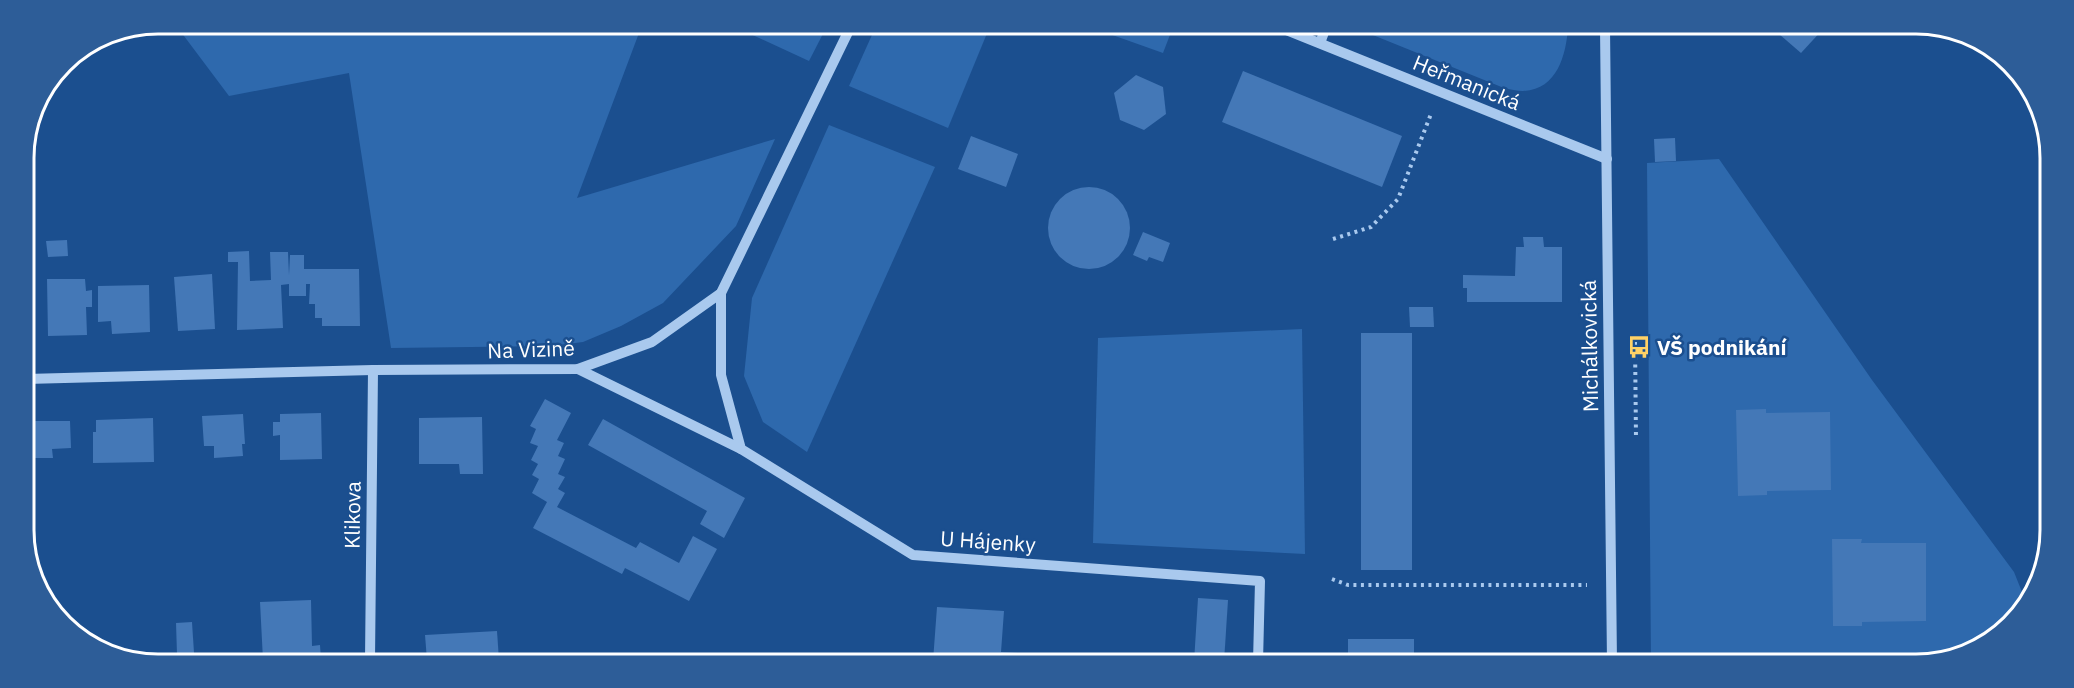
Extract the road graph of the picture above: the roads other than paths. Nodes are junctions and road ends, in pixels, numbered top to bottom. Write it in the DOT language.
graph roads {
  1 [pos="1298,34"];
  2 [pos="1323,34"];
  3 [pos="1605,34"];
  4 [pos="847,35"];
  5 [pos="1320,43"];
  6 [pos="1607,159"];
  7 [pos="720,293"];
  8 [pos="578,369"];
  9 [pos="374,370"];
  10 [pos="34,379"];
  11 [pos="741,449"];
  12 [pos="1258,653"];
  13 [pos="1612,653"];
  14 [pos="370,654"];
  1 -- 5 [label="street, Heřmanická"];
  2 -- 5 [label="street"];
  3 -- 6 [label="street, Michálkovická"];
  4 -- 7 [label="street, Na Vizině"];
  5 -- 6 [label="street, Heřmanická"];
  6 -- 13 [label="street, Michálkovická"];
  7 -- 8 [label="street, Na Vizině"];
  7 -- 11 [label="street"];
  8 -- 9 [label="street, Na Vizině"];
  8 -- 11 [label="street, U Hájenky"];
  9 -- 10 [label="street, Na Vizině"];
  9 -- 14 [label="street, Klikova"];
  11 -- 12 [label="street, U Hájenky"];
}
